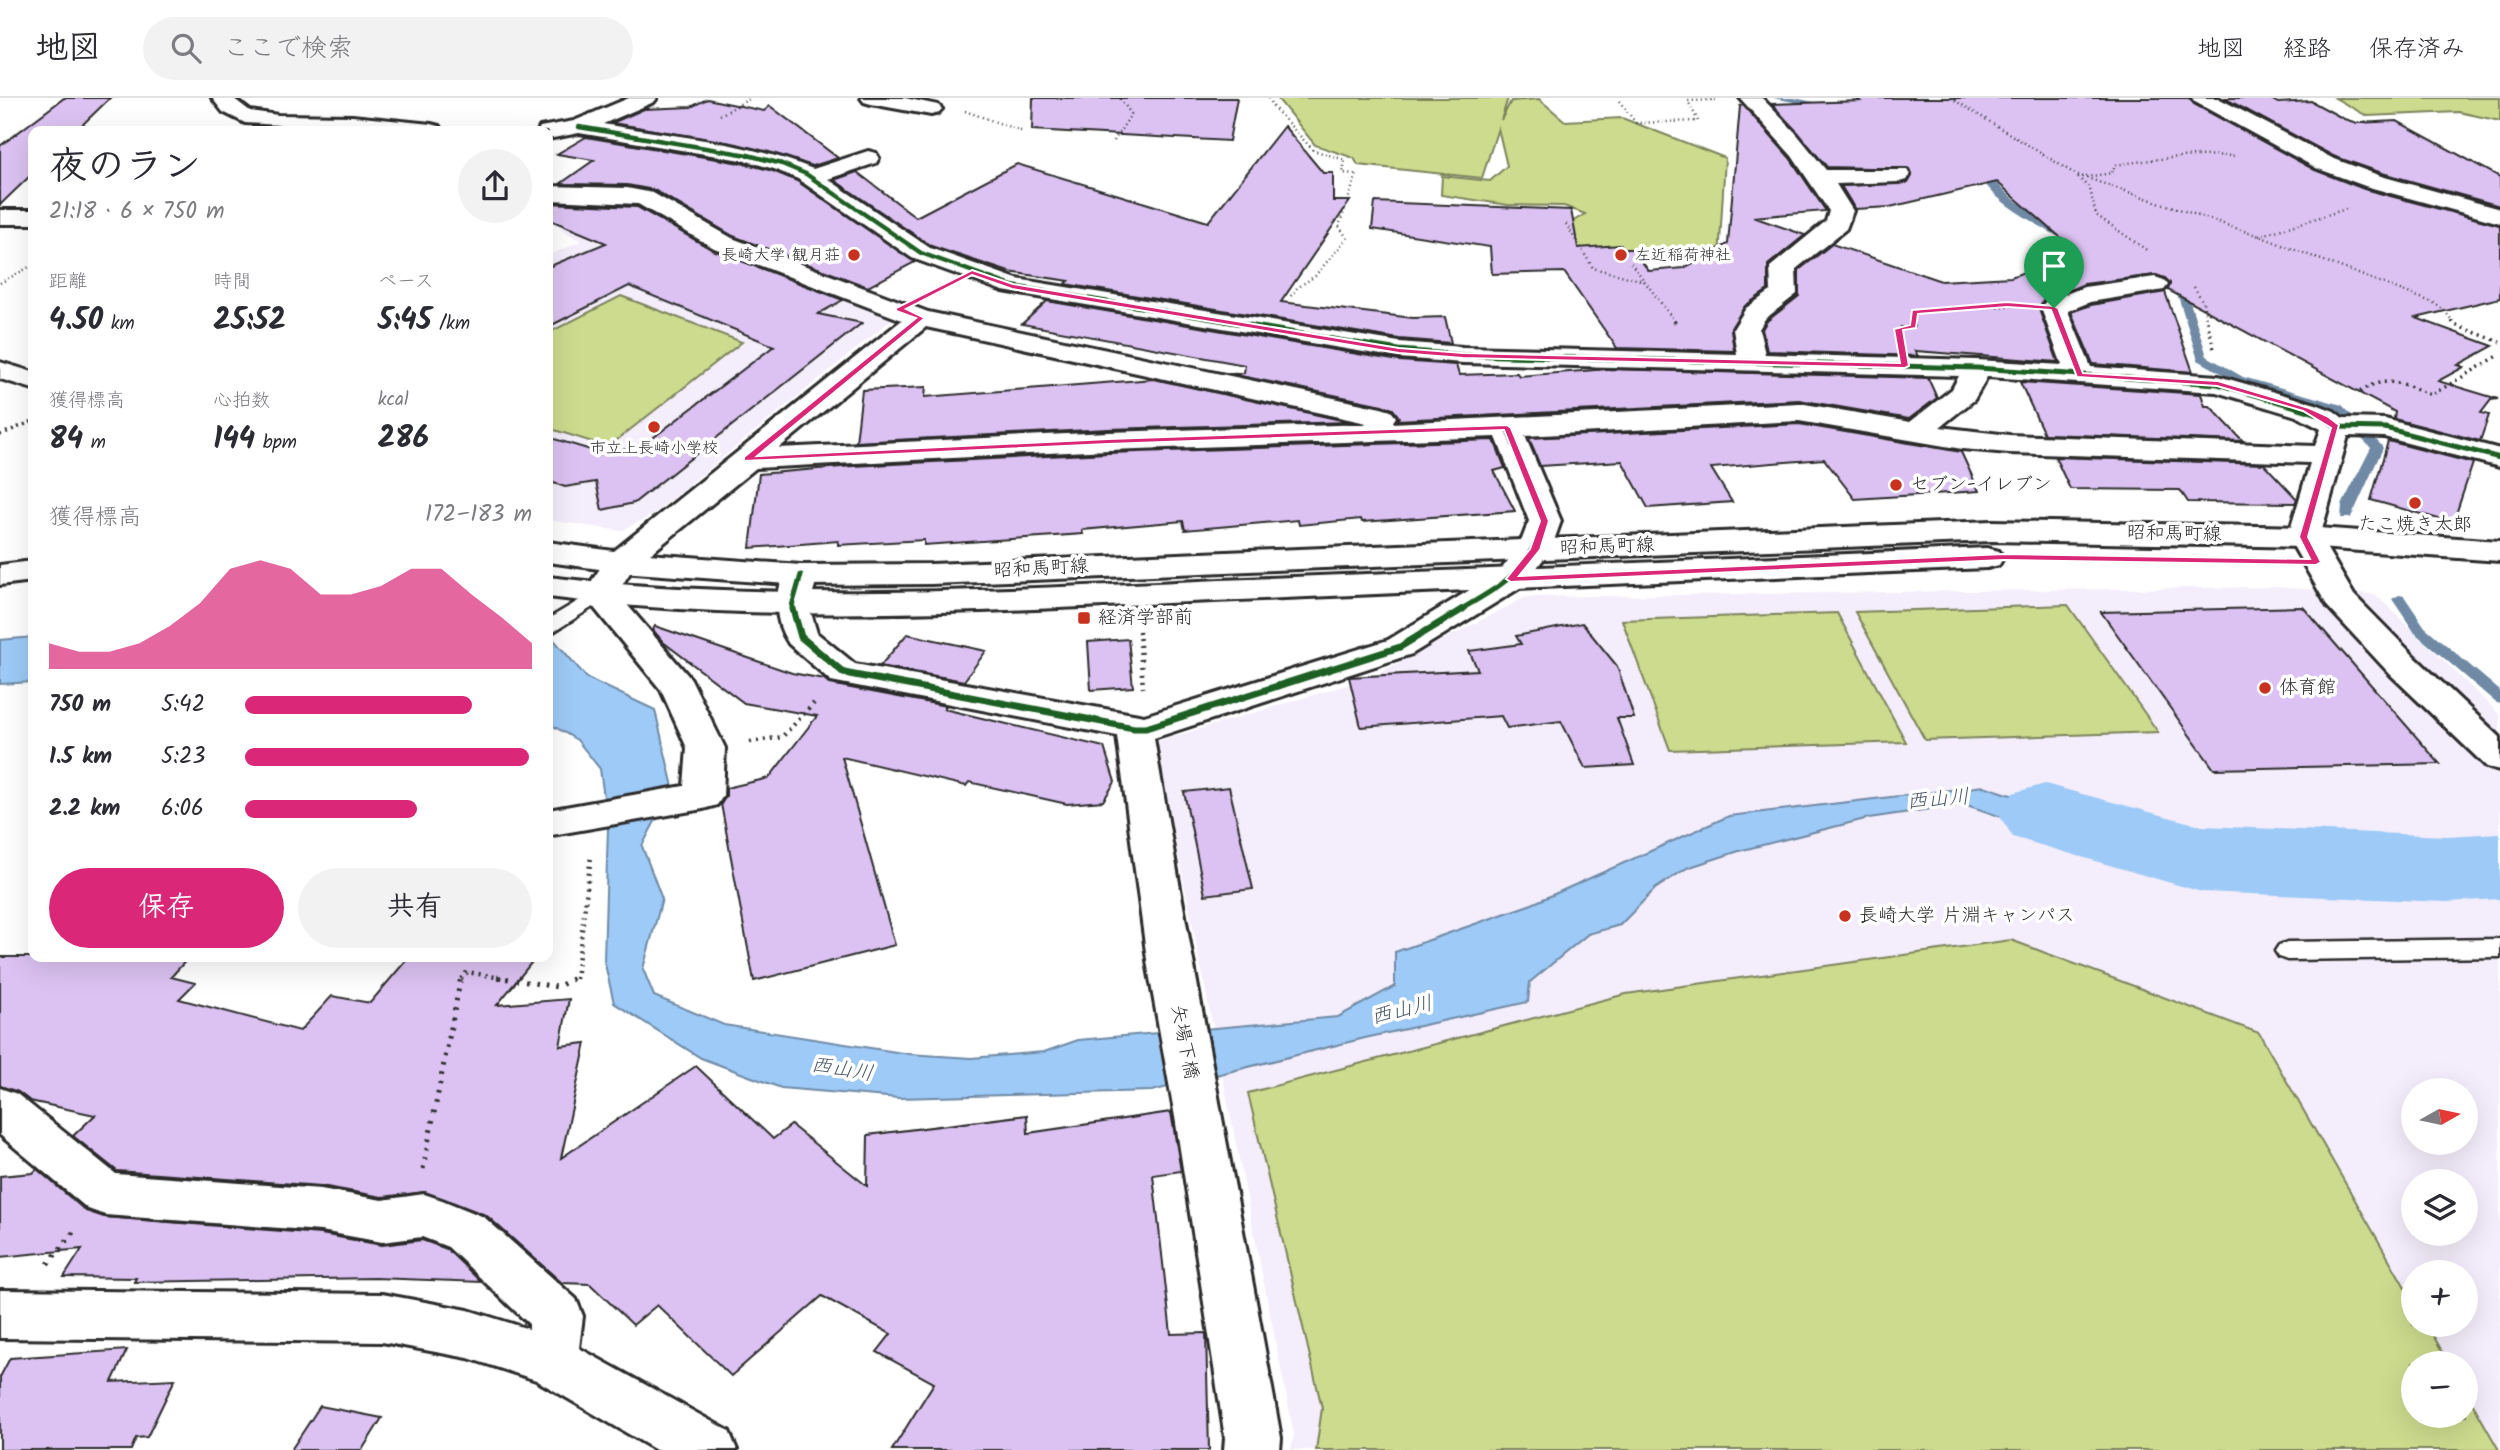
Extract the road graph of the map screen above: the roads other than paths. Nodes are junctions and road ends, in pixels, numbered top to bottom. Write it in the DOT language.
graph roads {
  1 [pos="222,98"];
  2 [pos="647,98"];
  3 [pos="871,98"];
  4 [pos="1750,98"];
  5 [pos="2202,98"];
  6 [pos="931,109"];
  7 [pos="387,126"];
  8 [pos="579,127"];
  9 [pos="553,131"];
  10 [pos="868,158"];
  11 [pos="1899,175"];
  12 [pos="811,177"];
  13 [pos="1820,177"];
  14 [pos="553,193"];
  15 [pos="2500,216"];
  16 [pos="0,217"];
  17 [pos="28,217"];
  18 [pos="972,273"];
  19 [pos="948,285"];
  20 [pos="2155,285"];
  21 [pos="915,308"];
  22 [pos="1752,361"];
  23 [pos="1977,368"];
  24 [pos="0,370"];
  25 [pos="2080,375"];
  26 [pos="28,379"];
  27 [pos="1507,428"];
  28 [pos="1437,429"];
  29 [pos="1917,431"];
  30 [pos="2348,432"];
  31 [pos="2500,458"];
  32 [pos="748,459"];
  33 [pos="2310,549"];
  34 [pos="1535,550"];
  35 [pos="2500,551"];
  36 [pos="553,553"];
  37 [pos="621,562"];
  38 [pos="28,572"];
  39 [pos="0,575"];
  40 [pos="2500,576"];
  41 [pos="1511,579"];
  42 [pos="553,588"];
  43 [pos="796,591"];
  44 [pos="600,594"];
  45 [pos="553,624"];
  46 [pos="1140,728"];
  47 [pos="2500,758"];
  48 [pos="553,822"];
  49 [pos="2500,948"];
  50 [pos="2287,951"];
  51 [pos="0,1107"];
  52 [pos="2,1318"];
  53 [pos="551,1360"];
  54 [pos="709,1450"];
  55 [pos="1252,1450"];
  1 -- 7 [label="street"];
  2 -- 8 [label="street"];
  3 -- 6 [label="street"];
  4 -- 13 [label="street"];
  5 -- 15 [label="street"];
  8 -- 9 [label="street"];
  8 -- 12 [label="street"];
  10 -- 12 [label="street"];
  11 -- 13 [label="street"];
  12 -- 18 [label="street"];
  13 -- 22 [label="street"];
  14 -- 21 [label="street"];
  16 -- 17 [label="street"];
  18 -- 19 [label="street"];
  18 -- 22 [label="street"];
  20 -- 25 [label="street"];
  21 -- 28 [label="street"];
  21 -- 32 [label="street"];
  22 -- 23 [label="street"];
  23 -- 25 [label="street"];
  23 -- 29 [label="street"];
  24 -- 26 [label="street"];
  25 -- 30 [label="street"];
  27 -- 28 [label="street"];
  27 -- 29 [label="street"];
  27 -- 34 [label="street"];
  28 -- 32 [label="street"];
  29 -- 30 [label="street"];
  30 -- 31 [label="street"];
  30 -- 33 [label="street"];
  32 -- 37 [label="street"];
  33 -- 34 [label="street, 昭和馬町線"];
  33 -- 35 [label="street, 昭和馬町線"];
  33 -- 40 [label="street, 昭和馬町線"];
  33 -- 41 [label="street, 昭和馬町線"];
  33 -- 47 [label="street"];
  34 -- 41 [label="street"];
  34 -- 43 [label="street, 昭和馬町線"];
  36 -- 37 [label="street, 昭和馬町線"];
  37 -- 43 [label="street, 昭和馬町線"];
  37 -- 44 [label="street"];
  38 -- 39 [label="street"];
  41 -- 43 [label="street, 昭和馬町線"];
  41 -- 46 [label="street"];
  42 -- 44 [label="street, 昭和馬町線"];
  43 -- 44 [label="street, 昭和馬町線"];
  43 -- 46 [label="street"];
  44 -- 45 [label="lane"];
  44 -- 48 [label="street"];
  46 -- 55 [label="street, 矢場下橋"];
  49 -- 50 [label="lane"];
  51 -- 53 [label="street"];
  52 -- 53 [label="street"];
  53 -- 54 [label="street"];
}
